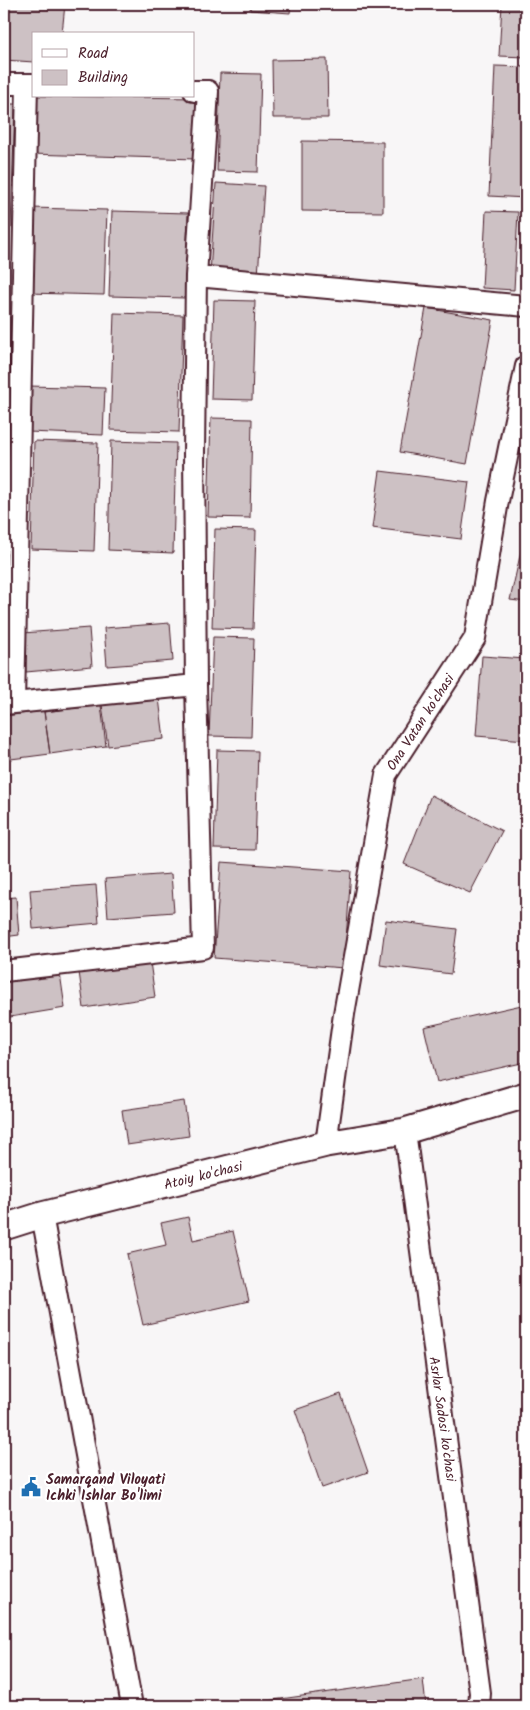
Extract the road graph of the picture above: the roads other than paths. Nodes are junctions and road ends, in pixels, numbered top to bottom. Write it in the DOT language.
graph roads {
  1 [pos="4,84"];
  2 [pos="30,84"];
  3 [pos="195,90"];
  4 [pos="196,276"];
  5 [pos="526,306"];
  6 [pos="526,366"];
  7 [pos="196,685"];
  8 [pos="9,703"];
  9 [pos="4,971"];
  10 [pos="526,1095"];
  11 [pos="404,1131"];
  12 [pos="326,1144"];
  13 [pos="42,1215"];
  14 [pos="4,1227"];
  15 [pos="132,1706"];
  16 [pos="479,1706"];
  1 -- 2 [label="street"];
  2 -- 8 [label="street"];
  3 -- 4 [label="street"];
  4 -- 5 [label="street"];
  4 -- 7 [label="street"];
  6 -- 12 [label="street, Ona Vatan ko'chasi"];
  7 -- 8 [label="street"];
  7 -- 9 [label="street"];
  10 -- 11 [label="street, Atoiy ko'chasi"];
  11 -- 12 [label="street, Atoiy ko'chasi"];
  11 -- 16 [label="street, Asrlar Sadosi ko'chasi"];
  12 -- 13 [label="street, Atoiy ko'chasi"];
  13 -- 14 [label="street, Atoiy ko'chasi"];
  13 -- 15 [label="street"];
}
